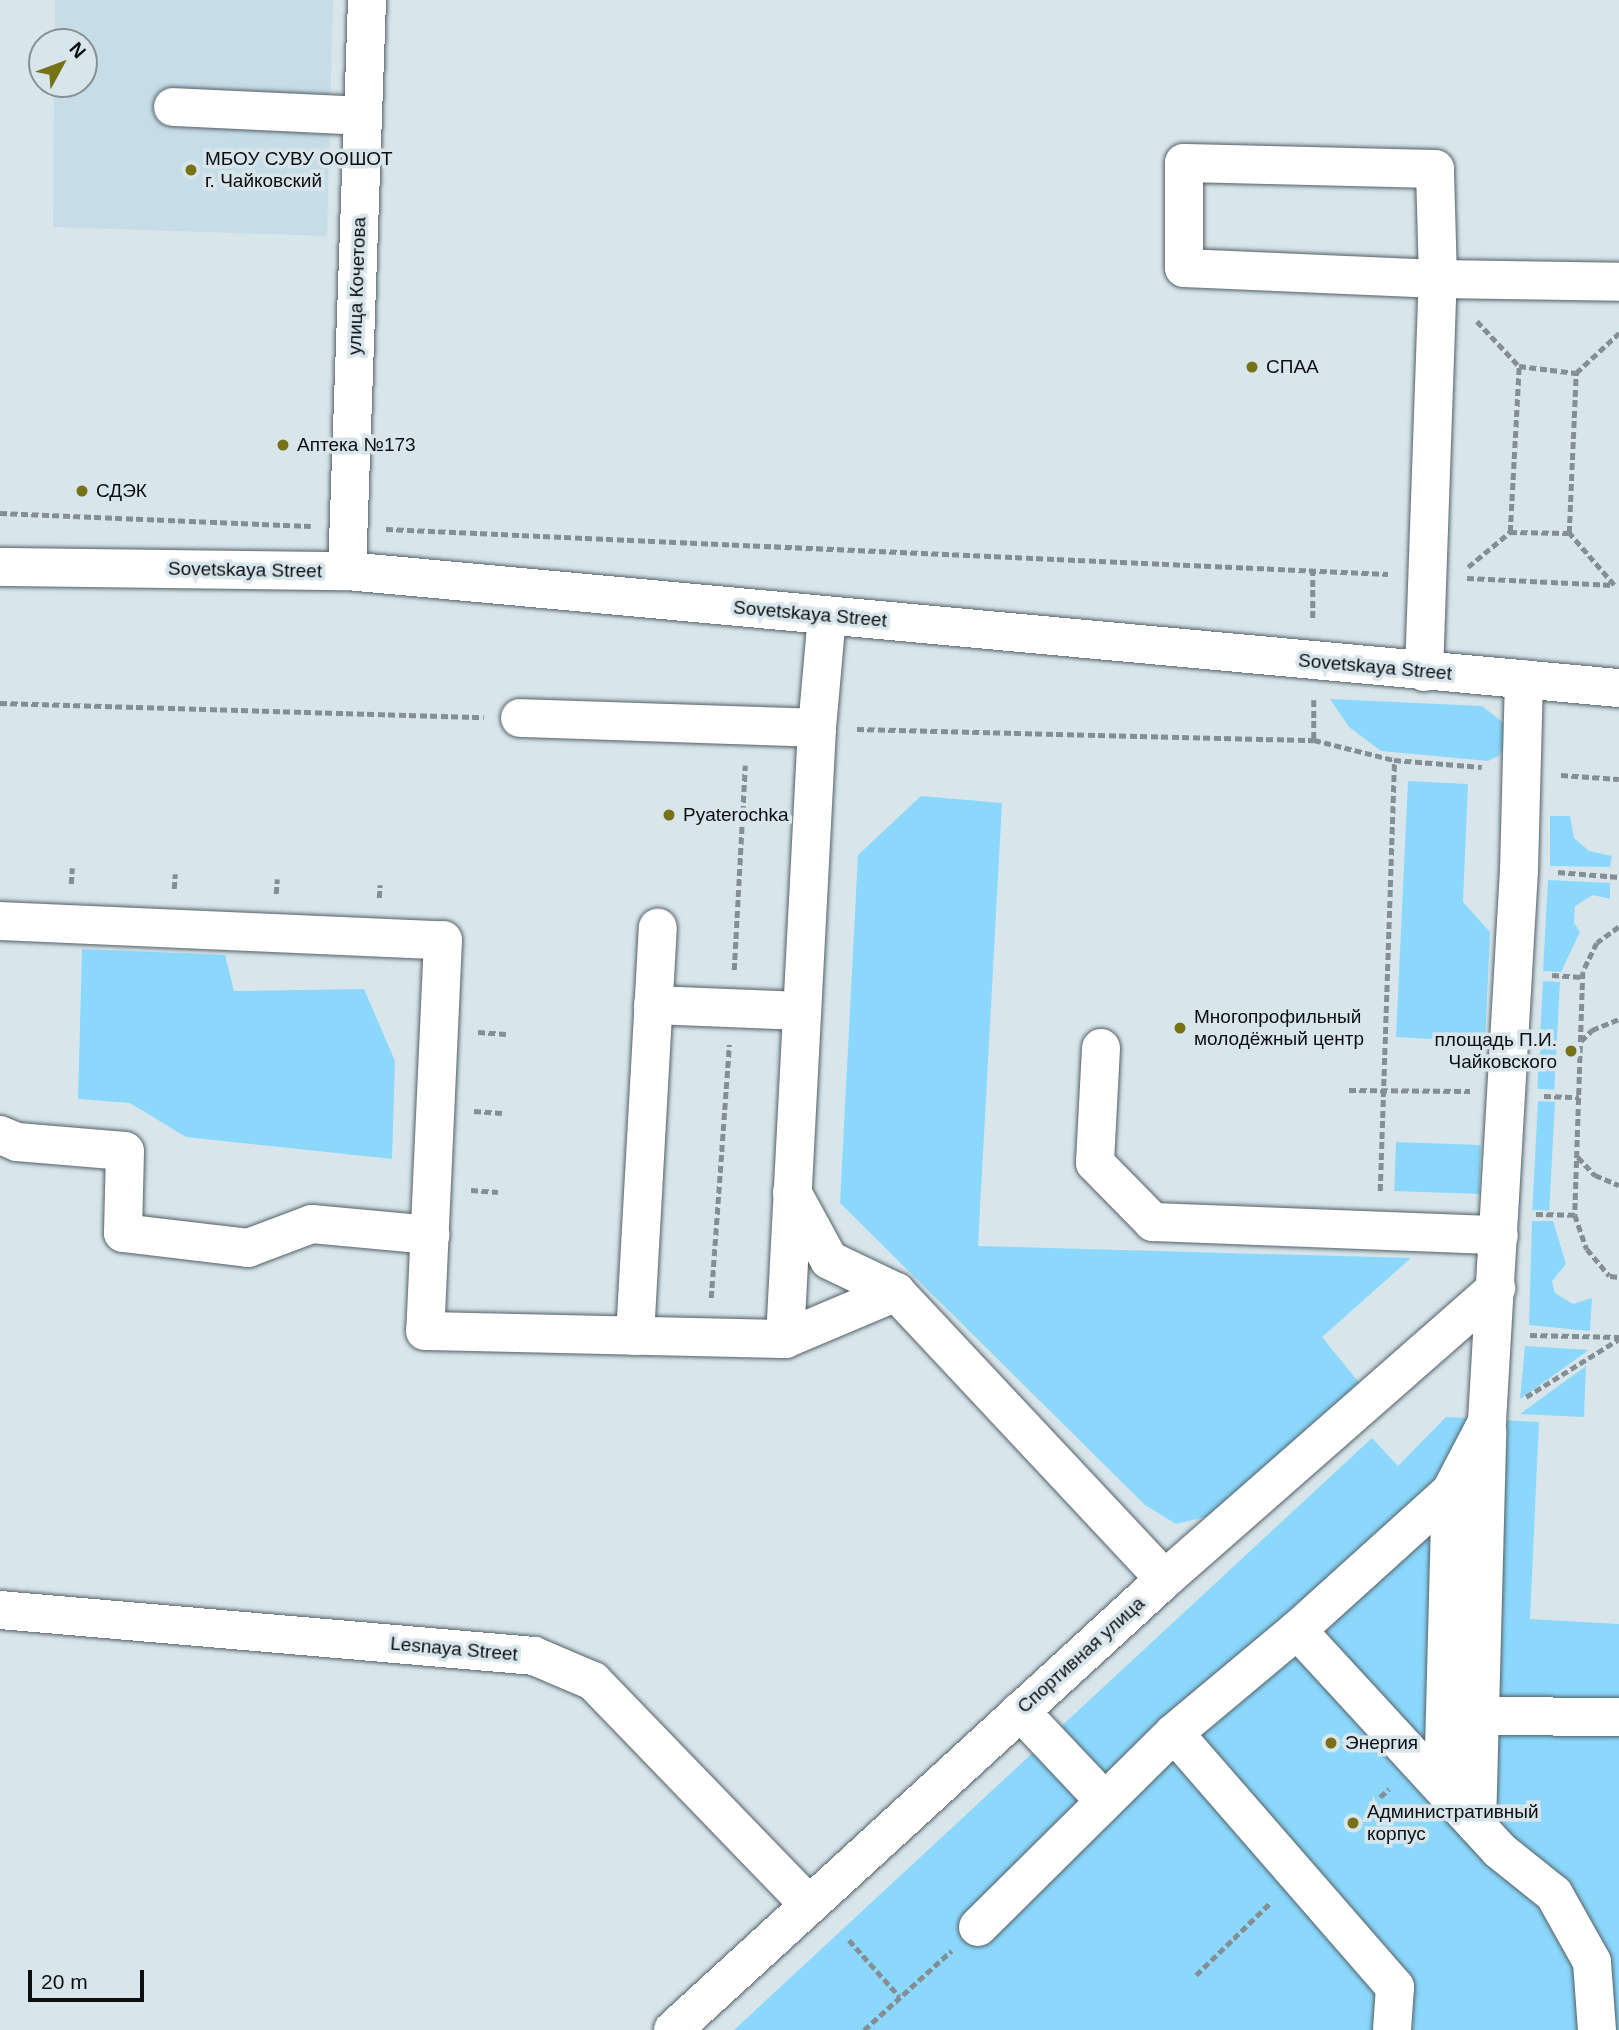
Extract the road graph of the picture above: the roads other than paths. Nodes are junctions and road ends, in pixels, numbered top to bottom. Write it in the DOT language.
graph roads {
  1 [pos="367,0"];
  2 [pos="173,107"];
  3 [pos="363,116"];
  4 [pos="1438,279"];
  5 [pos="1619,282"];
  6 [pos="0,567"];
  7 [pos="347,571"];
  8 [pos="827,615"];
  9 [pos="1424,671"];
  10 [pos="1524,679"];
  11 [pos="1619,688"];
  12 [pos="520,718"];
  13 [pos="817,728"];
  14 [pos="0,921"];
  15 [pos="657,928"];
  16 [pos="653,1005"];
  17 [pos="802,1011"];
  18 [pos="1101,1048"];
  19 [pos="0,1135"];
  20 [pos="792,1192"];
  21 [pos="1512,1224"];
  22 [pos="430,1235"];
  23 [pos="1496,1288"];
  24 [pos="896,1292"];
  25 [pos="635,1336"];
  26 [pos="785,1339"];
  27 [pos="1487,1422"];
  28 [pos="1451,1491"];
  29 [pos="1165,1579"];
  30 [pos="0,1610"];
  31 [pos="1297,1630"];
  32 [pos="1020,1711"];
  33 [pos="1480,1716"];
  34 [pos="1619,1717"];
  35 [pos="1174,1734"];
  36 [pos="1443,1788"];
  37 [pos="1104,1800"];
  38 [pos="1477,1826"];
  39 [pos="809,1905"];
  40 [pos="978,1927"];
  41 [pos="673,2030"];
  42 [pos="1392,2030"];
  43 [pos="1597,2030"];
  1 -- 3 [label="street, улица Кочетова"];
  2 -- 3 [label="street"];
  3 -- 7 [label="street, улица Кочетова"];
  4 -- 4 [label="street"];
  4 -- 5 [label="street"];
  4 -- 9 [label="street"];
  6 -- 7 [label="street, Sovetskaya Street"];
  7 -- 8 [label="street, Sovetskaya Street"];
  8 -- 9 [label="street, Sovetskaya Street"];
  8 -- 13 [label="street"];
  9 -- 10 [label="street, Sovetskaya Street"];
  10 -- 11 [label="street, Sovetskaya Street"];
  10 -- 21 [label="street"];
  12 -- 13 [label="street"];
  13 -- 17 [label="street"];
  14 -- 22 [label="street"];
  15 -- 16 [label="street"];
  16 -- 17 [label="street"];
  16 -- 25 [label="street"];
  17 -- 20 [label="street"];
  18 -- 21 [label="street"];
  19 -- 22 [label="street"];
  20 -- 24 [label="street"];
  20 -- 26 [label="street"];
  21 -- 23 [label="street"];
  22 -- 25 [label="street"];
  23 -- 27 [label="street"];
  23 -- 29 [label="street, Спортивная улица"];
  24 -- 26 [label="street"];
  24 -- 29 [label="street"];
  25 -- 26 [label="street"];
  27 -- 28 [label="street"];
  27 -- 33 [label="street"];
  28 -- 31 [label="street"];
  28 -- 36 [label="street"];
  29 -- 32 [label="street, Спортивная улица"];
  30 -- 39 [label="street, Lesnaya Street"];
  31 -- 35 [label="street"];
  31 -- 36 [label="street"];
  32 -- 37 [label="street"];
  32 -- 39 [label="street, Спортивная улица"];
  33 -- 34 [label="street"];
  33 -- 38 [label="street"];
  35 -- 37 [label="street"];
  35 -- 42 [label="street"];
  36 -- 38 [label="street"];
  37 -- 40 [label="street"];
  38 -- 43 [label="street"];
  39 -- 41 [label="street, Спортивная улица"];
}
